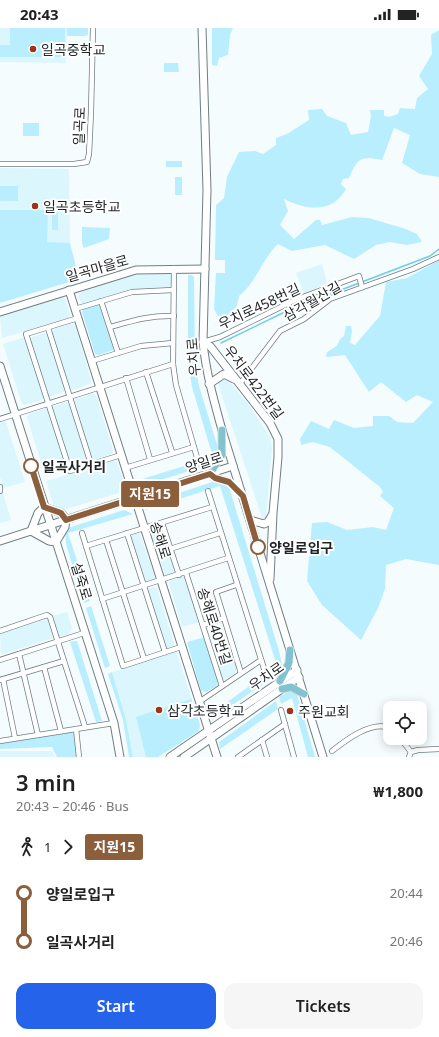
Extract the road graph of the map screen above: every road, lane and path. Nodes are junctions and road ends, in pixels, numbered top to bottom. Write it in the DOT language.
graph roads {
  1 [pos="93,28"];
  2 [pos="202,28"];
  3 [pos="0,164"];
  4 [pos="439,257"];
  5 [pos="174,268"];
  6 [pos="205,269"];
  7 [pos="362,286"];
  8 [pos="68,290"];
  9 [pos="173,290"];
  10 [pos="101,301"];
  11 [pos="75,309"];
  12 [pos="0,312"];
  13 [pos="174,316"];
  14 [pos="78,318"];
  15 [pos="110,327"];
  16 [pos="48,328"];
  17 [pos="204,342"];
  18 [pos="173,343"];
  19 [pos="118,353"];
  20 [pos="92,362"];
  21 [pos="173,364"];
  22 [pos="0,366"];
  23 [pos="146,372"];
  24 [pos="126,378"];
  25 [pos="238,383"];
  26 [pos="209,384"];
  27 [pos="100,386"];
  28 [pos="70,396"];
  29 [pos="48,403"];
  30 [pos="15,414"];
  31 [pos="0,419"];
  32 [pos="222,430"];
  33 [pos="194,447"];
  34 [pos="172,452"];
  35 [pos="121,455"];
  36 [pos="150,459"];
  37 [pos="198,461"];
  38 [pos="91,464"];
  39 [pos="234,466"];
  40 [pos="125,468"];
  41 [pos="210,474"];
  42 [pos="0,486"];
  43 [pos="0,491"];
  44 [pos="208,491"];
  45 [pos="243,496"];
  46 [pos="135,498"];
  47 [pos="44,507"];
  48 [pos="212,507"];
  49 [pos="273,513"];
  50 [pos="66,520"];
  51 [pos="250,520"];
  52 [pos="162,523"];
  53 [pos="50,524"];
  54 [pos="144,529"];
  55 [pos="31,530"];
  56 [pos="82,533"];
  57 [pos="127,533"];
  58 [pos="220,533"];
  59 [pos="106,540"];
  60 [pos="0,541"];
  61 [pos="56,542"];
  62 [pos="86,546"];
  63 [pos="170,549"];
  64 [pos="228,558"];
  65 [pos="186,573"];
  66 [pos="179,575"];
  67 [pos="160,581"];
  68 [pos="270,584"];
  69 [pos="236,585"];
  70 [pos="144,586"];
  71 [pos="123,593"];
  72 [pos="102,599"];
  73 [pos="224,618"];
  74 [pos="203,625"];
  75 [pos="0,631"];
  76 [pos="84,633"];
  77 [pos="58,642"];
  78 [pos="181,647"];
  79 [pos="290,650"];
  80 [pos="164,652"];
  81 [pos="19,654"];
  82 [pos="144,659"];
  83 [pos="0,660"];
  84 [pos="260,660"];
  85 [pos="64,661"];
  86 [pos="44,667"];
  87 [pos="23,673"];
  88 [pos="241,673"];
  89 [pos="298,673"];
  90 [pos="266,675"];
  91 [pos="2,680"];
  92 [pos="281,685"];
  93 [pos="222,686"];
  94 [pos="304,694"];
  95 [pos="199,702"];
  96 [pos="281,710"];
  97 [pos="114,722"];
  98 [pos="285,724"];
  99 [pos="85,727"];
  100 [pos="383,727"];
  101 [pos="76,729"];
  102 [pos="61,731"];
  103 [pos="210,734"];
  104 [pos="38,735"];
  105 [pos="15,738"];
  106 [pos="262,740"];
  107 [pos="0,741"];
  108 [pos="404,745"];
  109 [pos="439,749"];
  110 [pos="332,751"];
  111 [pos="243,755"];
  112 [pos="410,755"];
  113 [pos="80,757"];
  114 [pos="120,757"];
  115 [pos="170,757"];
  116 [pos="184,757"];
  117 [pos="217,757"];
  118 [pos="238,757"];
  119 [pos="267,757"];
  120 [pos="294,757"];
  121 [pos="323,757"];
  1 -- 3 [label="street, 일곡로"];
  2 -- 6 [label="main road, 우치로"];
  4 -- 7 [label="street, 삼각월산길"];
  5 -- 6 [label="main road, 일곡마을로"];
  5 -- 8 [label="main road, 일곡마을로"];
  5 -- 9 [label="street"];
  6 -- 17 [label="main road, 우치로"];
  7 -- 17 [label="street, 우치로458번길"];
  7 -- 25 [label="street, 삼각월산길"];
  8 -- 11 [label="main road, 송해로"];
  8 -- 12 [label="main road, 일곡마을로"];
  9 -- 10 [label="street"];
  9 -- 13 [label="street"];
  10 -- 11 [label="street"];
  10 -- 15 [label="street"];
  11 -- 14 [label="main road, 송해로"];
  13 -- 15 [label="street"];
  13 -- 18 [label="street"];
  14 -- 16 [label="street"];
  14 -- 20 [label="main road, 송해로"];
  15 -- 19 [label="street"];
  16 -- 28 [label="street"];
  16 -- 29 [label="street"];
  17 -- 25 [label="main road, 우치로422번길"];
  17 -- 26 [label="main road, 우치로"];
  18 -- 19 [label="street"];
  18 -- 21 [label="street"];
  19 -- 20 [label="street"];
  20 -- 27 [label="main road, 송해로"];
  21 -- 23 [label="street"];
  21 -- 33 [label="street"];
  22 -- 30 [label="main road, 설죽로"];
  23 -- 24 [label="street"];
  23 -- 34 [label="street"];
  24 -- 27 [label="street"];
  24 -- 36 [label="street"];
  25 -- 26 [label="main road"];
  25 -- 49 [label="main road, 우치로422번길"];
  26 -- 32 [label="main road, 우치로"];
  27 -- 28 [label="street"];
  27 -- 35 [label="main road, 송해로"];
  28 -- 29 [label="street"];
  28 -- 38 [label="street"];
  29 -- 30 [label="street"];
  29 -- 38 [label="street"];
  30 -- 31 [label="street"];
  30 -- 47 [label="main road, 설죽로"];
  32 -- 39 [label="main road, 우치로"];
  32 -- 41 [label="main road"];
  33 -- 34 [label="street"];
  33 -- 37 [label="street"];
  34 -- 36 [label="street"];
  35 -- 38 [label="street"];
  35 -- 40 [label="main road, 송해로"];
  36 -- 40 [label="street"];
  39 -- 41 [label="main road, 양일로"];
  39 -- 45 [label="main road, 우치로"];
  40 -- 46 [label="main road, 송해로"];
  41 -- 45 [label="main road"];
  41 -- 46 [label="main road, 양일로"];
  42 -- 43 [label="street"];
  44 -- 48 [label="street"];
  45 -- 51 [label="main road, 우치로"];
  46 -- 50 [label="main road, 양일로"];
  46 -- 54 [label="main road, 송해로"];
  47 -- 50 [label="main road"];
  47 -- 53 [label="main road, 설죽로"];
  47 -- 55 [label="main road"];
  48 -- 52 [label="street"];
  48 -- 58 [label="street"];
  49 -- 51 [label="main road"];
  49 -- 68 [label="main road, 우치로422번길"];
  50 -- 53 [label="main road, 양일로"];
  50 -- 61 [label="main road"];
  51 -- 68 [label="main road, 우치로"];
  52 -- 54 [label="street"];
  52 -- 63 [label="street"];
  53 -- 55 [label="main road, 양일로"];
  53 -- 61 [label="main road, 설죽로"];
  54 -- 57 [label="street"];
  54 -- 67 [label="main road, 송해로"];
  55 -- 60 [label="main road, 양일로"];
  55 -- 61 [label="main road"];
  56 -- 62 [label="street"];
  57 -- 59 [label="street"];
  57 -- 70 [label="street"];
  58 -- 63 [label="street"];
  58 -- 64 [label="street"];
  59 -- 62 [label="street"];
  59 -- 71 [label="street"];
  61 -- 76 [label="main road, 설죽로"];
  62 -- 72 [label="street"];
  63 -- 66 [label="street"];
  64 -- 65 [label="street, 송해로40번길"];
  64 -- 69 [label="street"];
  65 -- 66 [label="street, 송해로40번길"];
  65 -- 74 [label="street, 송해로40번길"];
  66 -- 67 [label="street, 송해로40번길"];
  67 -- 70 [label="street, 송해로40번길"];
  67 -- 78 [label="main road, 송해로"];
  68 -- 79 [label="main road, 우치로"];
  69 -- 73 [label="street"];
  69 -- 84 [label="street"];
  70 -- 71 [label="street, 송해로40번길"];
  70 -- 80 [label="street"];
  71 -- 72 [label="street, 송해로40번길"];
  71 -- 82 [label="street"];
  72 -- 82 [label="street"];
  73 -- 74 [label="street"];
  73 -- 88 [label="street"];
  74 -- 93 [label="street, 송해로40번길"];
  75 -- 77 [label="street"];
  76 -- 77 [label="street"];
  76 -- 97 [label="main road, 설죽로"];
  77 -- 81 [label="street"];
  77 -- 85 [label="street"];
  78 -- 80 [label="street"];
  78 -- 95 [label="main road, 송해로"];
  79 -- 89 [label="main road, 우치로"];
  79 -- 92 [label="main road"];
  80 -- 82 [label="street"];
  81 -- 83 [label="street"];
  81 -- 87 [label="street"];
  84 -- 88 [label="street"];
  84 -- 90 [label="street"];
  85 -- 86 [label="street"];
  85 -- 99 [label="street"];
  86 -- 87 [label="street"];
  86 -- 102 [label="street"];
  87 -- 91 [label="street"];
  87 -- 104 [label="street"];
  88 -- 93 [label="street"];
  89 -- 92 [label="main road, 우치로"];
  89 -- 94 [label="main road, 우치로"];
  91 -- 105 [label="street"];
  92 -- 94 [label="main road"];
  92 -- 103 [label="main road, 우치로"];
  93 -- 95 [label="street"];
  94 -- 121 [label="main road, 우치로"];
  95 -- 103 [label="main road, 송해로"];
  96 -- 98 [label="street"];
  97 -- 99 [label="street"];
  97 -- 114 [label="main road, 설죽로"];
  98 -- 106 [label="street"];
  98 -- 120 [label="street"];
  99 -- 101 [label="street"];
  100 -- 110 [label="street"];
  101 -- 102 [label="street"];
  101 -- 113 [label="street"];
  102 -- 104 [label="street"];
  103 -- 115 [label="main road, 우치로"];
  103 -- 116 [label="main road, 우치로"];
  103 -- 117 [label="main road, 송해로"];
  104 -- 105 [label="street"];
  105 -- 107 [label="street"];
  106 -- 111 [label="street"];
  106 -- 119 [label="street"];
  108 -- 112 [label="street"];
  109 -- 112 [label="street"];
  111 -- 118 [label="street"];
}
